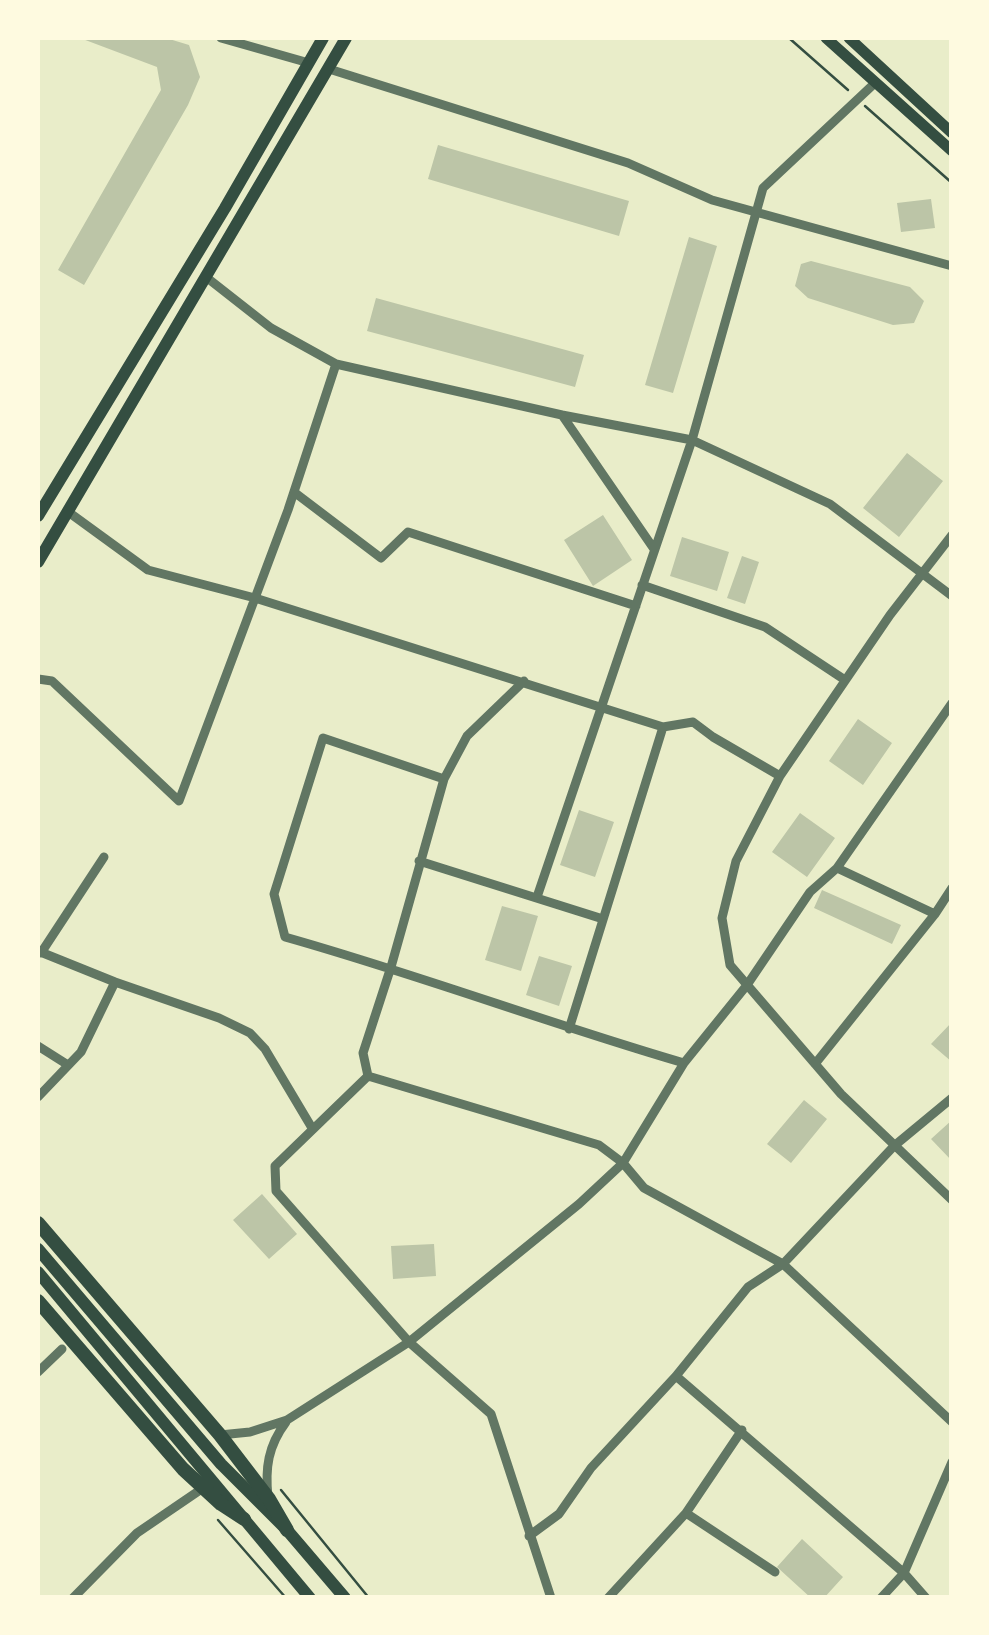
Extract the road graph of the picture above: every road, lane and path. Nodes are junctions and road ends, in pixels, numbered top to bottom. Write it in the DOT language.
graph roads {
  1 [pos="221,38"];
  2 [pos="323,38"];
  3 [pos="346,38"];
  4 [pos="789,38"];
  5 [pos="826,38"];
  6 [pos="849,38"];
  7 [pos="308,63"];
  8 [pos="329,69"];
  9 [pos="876,82"];
  10 [pos="858,99"];
  11 [pos="952,133"];
  12 [pos="952,151"];
  13 [pos="952,184"];
  14 [pos="756,212"];
  15 [pos="952,266"];
  16 [pos="206,277"];
  17 [pos="336,364"];
  18 [pos="562,414"];
  19 [pos="692,440"];
  20 [pos="294,492"];
  21 [pos="68,511"];
  22 [pos="38,516"];
  23 [pos="952,535"];
  24 [pos="654,548"];
  25 [pos="38,562"];
  26 [pos="922,574"];
  27 [pos="642,585"];
  28 [pos="952,596"];
  29 [pos="255,598"];
  30 [pos="636,606"];
  31 [pos="38,679"];
  32 [pos="845,680"];
  33 [pos="524,681"];
  34 [pos="952,702"];
  35 [pos="602,706"];
  36 [pos="663,726"];
  37 [pos="780,776"];
  38 [pos="444,779"];
  39 [pos="104,857"];
  40 [pos="419,861"];
  41 [pos="837,868"];
  42 [pos="952,888"];
  43 [pos="537,897"];
  44 [pos="935,914"];
  45 [pos="604,918"];
  46 [pos="39,952"];
  47 [pos="391,967"];
  48 [pos="115,982"];
  49 [pos="747,985"];
  50 [pos="569,1029"];
  51 [pos="38,1046"];
  52 [pos="684,1063"];
  53 [pos="815,1064"];
  54 [pos="68,1065"];
  55 [pos="368,1076"];
  56 [pos="38,1097"];
  57 [pos="952,1098"];
  58 [pos="312,1128"];
  59 [pos="894,1146"];
  60 [pos="623,1163"];
  61 [pos="952,1200"];
  62 [pos="38,1223"];
  63 [pos="38,1249"];
  64 [pos="783,1264"];
  65 [pos="38,1272"];
  66 [pos="38,1301"];
  67 [pos="409,1342"];
  68 [pos="62,1349"];
  69 [pos="38,1372"];
  70 [pos="676,1376"];
  71 [pos="287,1420"];
  72 [pos="952,1422"];
  73 [pos="742,1430"];
  74 [pos="220,1435"];
  75 [pos="952,1462"];
  76 [pos="266,1473"];
  77 [pos="203,1488"];
  78 [pos="269,1498"];
  79 [pos="686,1513"];
  80 [pos="244,1518"];
  81 [pos="287,1530"];
  82 [pos="529,1536"];
  83 [pos="774,1572"];
  84 [pos="904,1573"];
  85 [pos="73,1598"];
  86 [pos="310,1598"];
  87 [pos="345,1598"];
  88 [pos="369,1598"];
  89 [pos="551,1598"];
  90 [pos="608,1598"];
  91 [pos="882,1598"];
  92 [pos="926,1598"];
  1 -- 7 [label="street"];
  2 -- 7 [label="main road"];
  3 -- 8 [label="main road"];
  4 -- 10 [label="path"];
  5 -- 9 [label="main road"];
  6 -- 11 [label="main road"];
  7 -- 22 [label="main road"];
  8 -- 14 [label="street"];
  8 -- 16 [label="main road"];
  9 -- 10 [label="street"];
  9 -- 12 [label="main road"];
  10 -- 13 [label="path"];
  10 -- 14 [label="street"];
  14 -- 15 [label="street"];
  14 -- 19 [label="street"];
  16 -- 17 [label="street"];
  16 -- 21 [label="main road"];
  17 -- 18 [label="street"];
  17 -- 20 [label="street"];
  18 -- 19 [label="street"];
  18 -- 24 [label="street"];
  19 -- 24 [label="street"];
  19 -- 26 [label="street"];
  20 -- 29 [label="street"];
  20 -- 30 [label="street"];
  21 -- 25 [label="main road"];
  21 -- 29 [label="street"];
  23 -- 26 [label="street"];
  24 -- 27 [label="street"];
  26 -- 28 [label="street"];
  26 -- 32 [label="street"];
  27 -- 30 [label="street"];
  27 -- 32 [label="street"];
  29 -- 31 [label="street"];
  29 -- 33 [label="street"];
  30 -- 35 [label="street"];
  32 -- 37 [label="street"];
  33 -- 35 [label="street"];
  33 -- 38 [label="street"];
  34 -- 41 [label="street"];
  35 -- 36 [label="street"];
  35 -- 43 [label="street"];
  36 -- 37 [label="street"];
  36 -- 45 [label="street"];
  37 -- 49 [label="street"];
  38 -- 40 [label="street"];
  38 -- 47 [label="street"];
  39 -- 46 [label="street"];
  40 -- 43 [label="street"];
  40 -- 47 [label="street"];
  41 -- 44 [label="street"];
  41 -- 49 [label="street"];
  42 -- 44 [label="street"];
  43 -- 45 [label="street"];
  44 -- 53 [label="street"];
  45 -- 50 [label="street"];
  46 -- 48 [label="street"];
  47 -- 50 [label="street"];
  47 -- 55 [label="street"];
  48 -- 54 [label="street"];
  48 -- 58 [label="street"];
  49 -- 52 [label="street"];
  49 -- 53 [label="street"];
  50 -- 52 [label="street"];
  51 -- 54 [label="street"];
  52 -- 60 [label="street"];
  53 -- 59 [label="street"];
  54 -- 56 [label="street"];
  55 -- 58 [label="street"];
  55 -- 60 [label="street"];
  57 -- 59 [label="street"];
  58 -- 67 [label="street"];
  59 -- 61 [label="street"];
  59 -- 64 [label="street"];
  60 -- 64 [label="street"];
  60 -- 67 [label="street"];
  62 -- 74 [label="highway"];
  63 -- 81 [label="main road"];
  64 -- 70 [label="street"];
  64 -- 72 [label="street"];
  65 -- 80 [label="main road"];
  66 -- 77 [label="highway"];
  67 -- 71 [label="street"];
  67 -- 82 [label="street"];
  68 -- 69 [label="street"];
  70 -- 73 [label="street"];
  70 -- 82 [label="street"];
  71 -- 74 [label="street"];
  71 -- 76 [label="street"];
  73 -- 79 [label="street"];
  73 -- 84 [label="street"];
  74 -- 78 [label="highway"];
  75 -- 84 [label="street"];
  76 -- 78 [label="street"];
  76 -- 88 [label="path"];
  77 -- 80 [label="highway"];
  77 -- 85 [label="street"];
  78 -- 81 [label="highway"];
  79 -- 83 [label="street"];
  79 -- 90 [label="street"];
  80 -- 86 [label="main road"];
  81 -- 87 [label="main road"];
  82 -- 89 [label="street"];
  84 -- 91 [label="street"];
  84 -- 92 [label="street"];
}
